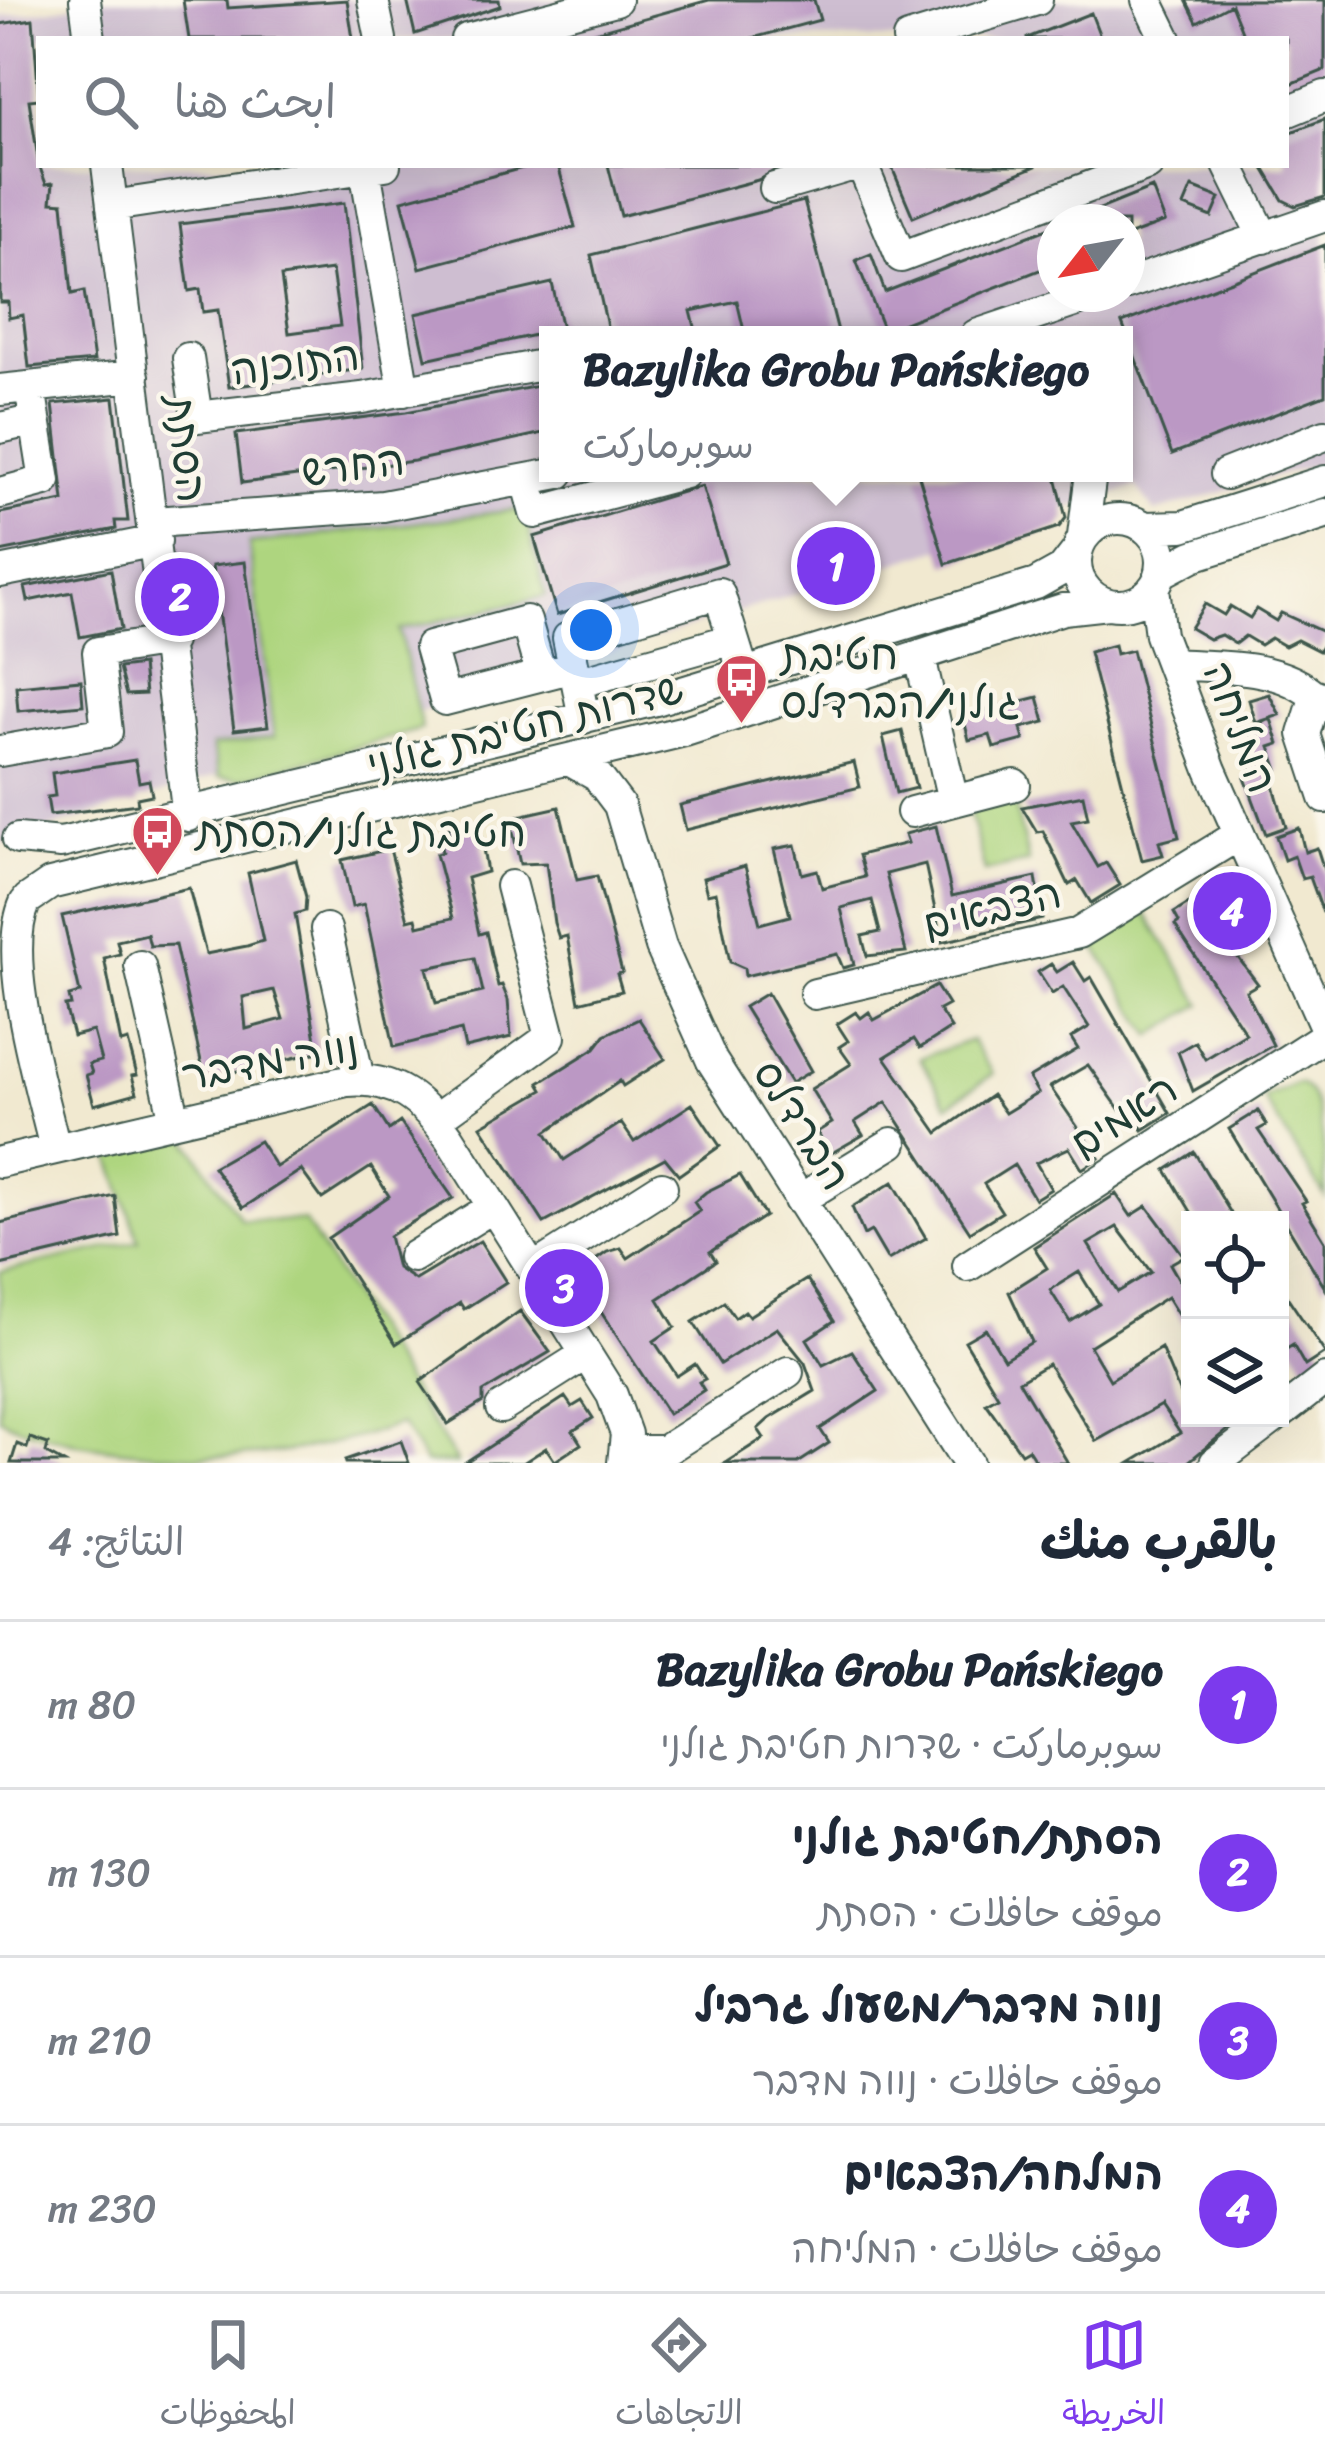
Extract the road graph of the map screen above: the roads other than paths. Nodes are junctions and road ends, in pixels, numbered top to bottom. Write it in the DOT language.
graph roads {
  1 [pos="57,0"];
  2 [pos="74,0"];
  3 [pos="85,0"];
  4 [pos="373,0"];
  5 [pos="616,0"];
  6 [pos="1037,0"];
  7 [pos="1147,0"];
  8 [pos="90,36"];
  9 [pos="380,36"];
  10 [pos="478,36"];
  11 [pos="918,36"];
  12 [pos="1165,36"];
  13 [pos="1325,96"];
  14 [pos="1289,111"];
  15 [pos="106,168"];
  16 [pos="368,168"];
  17 [pos="375,168"];
  18 [pos="847,168"];
  19 [pos="859,168"];
  20 [pos="1140,168"];
  21 [pos="1229,168"];
  22 [pos="775,188"];
  23 [pos="112,206"];
  24 [pos="1325,216"];
  25 [pos="1264,238"];
  26 [pos="1145,278"];
  27 [pos="188,358"];
  28 [pos="539,366"];
  29 [pos="134,376"];
  30 [pos="15,388"];
  31 [pos="404,391"];
  32 [pos="35,420"];
  33 [pos="0,428"];
  34 [pos="1325,435"];
  35 [pos="1226,474"];
  36 [pos="539,477"];
  37 [pos="526,480"];
  38 [pos="1325,481"];
  39 [pos="651,482"];
  40 [pos="1091,482"];
  41 [pos="1099,482"];
  42 [pos="0,493"];
  43 [pos="1325,514"];
  44 [pos="1137,523"];
  45 [pos="155,532"];
  46 [pos="1080,544"];
  47 [pos="0,572"];
  48 [pos="1157,580"];
  49 [pos="1112,605"];
  50 [pos="734,639"];
  51 [pos="170,641"];
  52 [pos="920,657"];
  53 [pos="1169,658"];
  54 [pos="541,674"];
  55 [pos="744,674"];
  56 [pos="576,675"];
  57 [pos="1320,700"];
  58 [pos="584,718"];
  59 [pos="646,741"];
  60 [pos="0,752"];
  61 [pos="569,760"];
  62 [pos="1015,784"];
  63 [pos="1325,798"];
  64 [pos="953,801"];
  65 [pos="619,806"];
  66 [pos="912,812"];
  67 [pos="188,815"];
  68 [pos="9,835"];
  69 [pos="1237,836"];
  70 [pos="511,886"];
  71 [pos="18,906"];
  72 [pos="326,929"];
  73 [pos="0,946"];
  74 [pos="140,966"];
  75 [pos="16,982"];
  76 [pos="815,994"];
  77 [pos="1325,1031"];
  78 [pos="359,1079"];
  79 [pos="436,1119"];
  80 [pos="175,1121"];
  81 [pos="892,1143"];
  82 [pos="55,1149"];
  83 [pos="0,1162"];
  84 [pos="662,1187"];
  85 [pos="799,1200"];
  86 [pos="493,1207"];
  87 [pos="413,1257"];
  88 [pos="968,1266"];
  89 [pos="533,1269"];
  90 [pos="586,1354"];
  91 [pos="788,1372"];
  92 [pos="1325,1379"];
  93 [pos="1289,1407"];
  94 [pos="501,1408"];
  95 [pos="1262,1427"];
  96 [pos="625,1457"];
  97 [pos="968,1463"];
  98 [pos="1215,1463"];
  1 -- 2 [label="street"];
  3 -- 8 [label="street"];
  4 -- 9 [label="street"];
  5 -- 10 [label="street"];
  6 -- 11 [label="street"];
  7 -- 12 [label="street"];
  13 -- 14 [label="street"];
  15 -- 23 [label="street, הסתת"];
  16 -- 23 [label="street"];
  17 -- 31 [label="street, התוכנה"];
  18 -- 22 [label="street"];
  19 -- 20 [label="street"];
  21 -- 25 [label="street"];
  23 -- 29 [label="street, הסתת"];
  24 -- 25 [label="street"];
  25 -- 26 [label="street"];
  27 -- 31 [label="street, התוכנה"];
  28 -- 31 [label="street, התוכנה"];
  29 -- 30 [label="street"];
  29 -- 45 [label="street, הסתת"];
  30 -- 32 [label="street"];
  32 -- 33 [label="street"];
  32 -- 42 [label="street"];
  34 -- 35 [label="street"];
  36 -- 37 [label="street, החרש"];
  37 -- 39 [label="street"];
  37 -- 45 [label="street, החרש"];
  38 -- 44 [label="street"];
  40 -- 46 [label="street"];
  41 -- 44 [label="street"];
  43 -- 48 [label="street"];
  44 -- 46 [label="street"];
  44 -- 48 [label="street"];
  45 -- 47 [label="street, החרש"];
  45 -- 51 [label="street, הסתת"];
  46 -- 49 [label="street"];
  46 -- 55 [label="street, שדרות חטיבת גולני"];
  48 -- 49 [label="street"];
  48 -- 53 [label="street, המליחה"];
  49 -- 52 [label="street, שדרות חטיבת גולני"];
  49 -- 53 [label="street, המליחה"];
  50 -- 55 [label="street"];
  50 -- 56 [label="street"];
  50 -- 56 [label="street"];
  51 -- 60 [label="street"];
  51 -- 67 [label="street, הסתת"];
  52 -- 59 [label="street, שדרות חטיבת גולני"];
  52 -- 64 [label="street"];
  53 -- 57 [label="street"];
  53 -- 69 [label="street, המליחה"];
  54 -- 56 [label="street"];
  55 -- 58 [label="street, שדרות חטיבת גולני"];
  56 -- 58 [label="street"];
  57 -- 63 [label="street"];
  58 -- 67 [label="street, שדרות חטיבת גולני"];
  59 -- 61 [label="street, שדרות חטיבת גולני"];
  59 -- 65 [label="street"];
  61 -- 65 [label="street, הברדלס"];
  61 -- 71 [label="street, שדרות חטיבת גולני"];
  62 -- 64 [label="street"];
  64 -- 66 [label="street"];
  65 -- 85 [label="street, הברדלס"];
  67 -- 68 [label="street, שדרות חטיבת גולני"];
  68 -- 71 [label="street"];
  69 -- 76 [label="street, הצבאים"];
  69 -- 77 [label="street, המליחה"];
  70 -- 79 [label="street"];
  71 -- 75 [label="street"];
  72 -- 78 [label="street"];
  73 -- 75 [label="street"];
  74 -- 80 [label="street"];
  75 -- 82 [label="street"];
  77 -- 88 [label="street, ראמים"];
  78 -- 79 [label="street, נווה מדבר"];
  78 -- 80 [label="street, נווה מדבר"];
  79 -- 86 [label="street, נווה מדבר"];
  80 -- 82 [label="street, נווה מדבר"];
  81 -- 85 [label="street"];
  82 -- 83 [label="street, נווה מדבר"];
  84 -- 89 [label="street"];
  85 -- 97 [label="street, הברדלס"];
  86 -- 87 [label="street"];
  86 -- 89 [label="street, נווה מדבר"];
  89 -- 90 [label="street, נווה מדבר"];
  90 -- 94 [label="street"];
  90 -- 96 [label="street, נווה מדבר"];
  91 -- 96 [label="street"];
  92 -- 93 [label="street"];
  95 -- 98 [label="street"];
}
